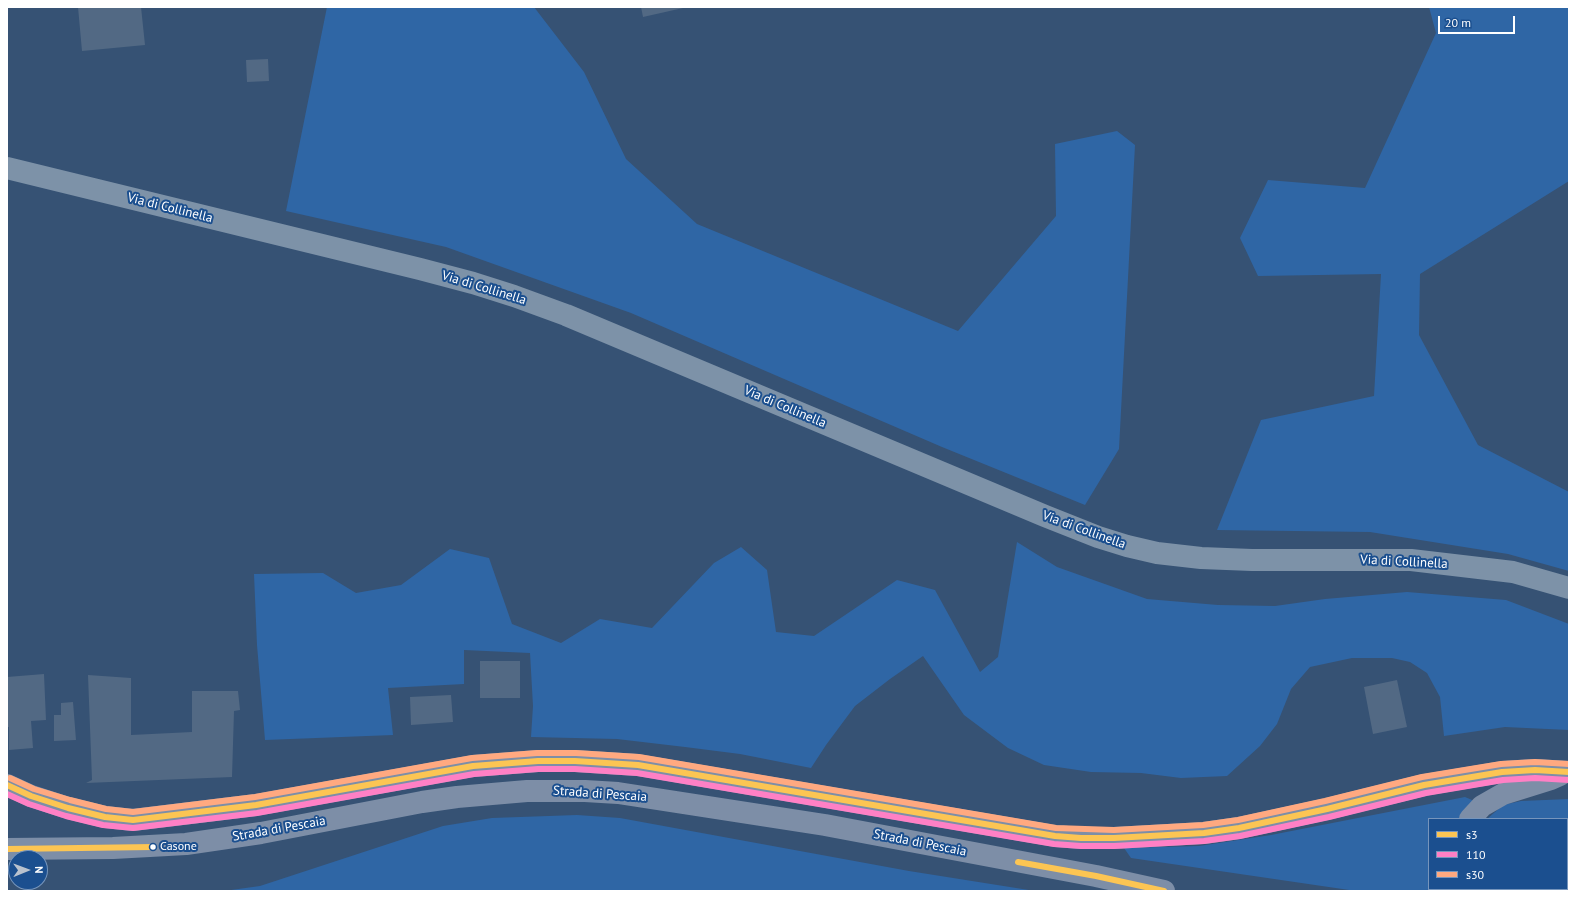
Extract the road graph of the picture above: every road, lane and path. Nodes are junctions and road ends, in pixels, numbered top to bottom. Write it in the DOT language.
graph roads {
  1 [pos="7,168"];
  2 [pos="1569,588"];
  3 [pos="1568,772"];
  4 [pos="7,786"];
  5 [pos="1471,818"];
  6 [pos="7,849"];
  7 [pos="1164,891"];
  1 -- 2 [label="street, Via di Collinella"];
  3 -- 4 [label="main road"];
  3 -- 5 [label="main road"];
  6 -- 7 [label="main road, Strada di Pescaia"];
}
